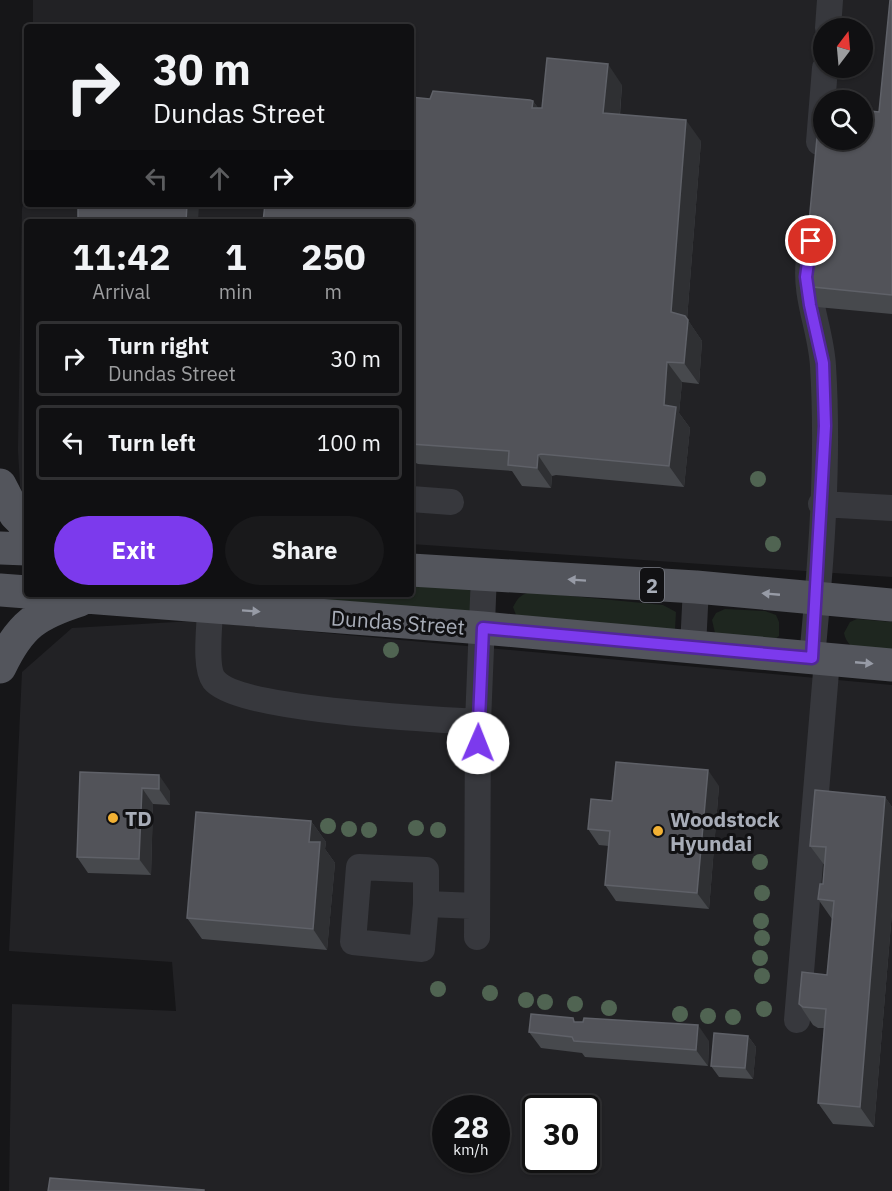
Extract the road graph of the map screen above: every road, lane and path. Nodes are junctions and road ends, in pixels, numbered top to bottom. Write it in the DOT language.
graph roads {
  1 [pos="830,0"];
  2 [pos="829,18"];
  3 [pos="824,78"];
  4 [pos="817,168"];
  5 [pos="812,234"];
  6 [pos="0,486"];
  7 [pos="414,499"];
  8 [pos="451,502"];
  9 [pos="821,504"];
  10 [pos="892,508"];
  11 [pos="24,523"];
  12 [pos="0,548"];
  13 [pos="24,549"];
  14 [pos="414,570"];
  15 [pos="484,574"];
  16 [pos="696,587"];
  17 [pos="0,590"];
  18 [pos="24,592"];
  19 [pos="78,597"];
  20 [pos="88,598"];
  21 [pos="818,598"];
  22 [pos="198,603"];
  23 [pos="892,605"];
  24 [pos="483,628"];
  25 [pos="693,647"];
  26 [pos="820,659"];
  27 [pos="892,665"];
  28 [pos="0,667"];
  29 [pos="478,722"];
  30 [pos="426,904"];
  31 [pos="477,906"];
  32 [pos="477,937"];
  33 [pos="797,1020"];
  1 -- 2 [label="street"];
  3 -- 4 [label="street"];
  5 -- 9 [label="street"];
  6 -- 11 [label="main road"];
  7 -- 8 [label="street"];
  9 -- 10 [label="street"];
  9 -- 21 [label="street"];
  12 -- 13 [label="main road"];
  14 -- 15 [label="main road, 2"];
  16 -- 15 [label="main road, 2, one-way"];
  15 -- 24 [label="street"];
  21 -- 16 [label="main road, 2, one-way"];
  16 -- 25 [label="street"];
  17 -- 18 [label="main road"];
  19 -- 20 [label="main road, Dundas Street"];
  20 -- 22 [label="main road, Dundas Street"];
  20 -- 28 [label="main road"];
  21 -- 23 [label="main road, 2"];
  21 -- 26 [label="street"];
  22 -- 24 [label="main road, Dundas Street, one-way"];
  22 -- 29 [label="street"];
  24 -- 25 [label="main road, Dundas Street"];
  24 -- 29 [label="street"];
  25 -- 26 [label="main road, Dundas Street"];
  26 -- 27 [label="main road, Dundas Street, one-way"];
  26 -- 33 [label="street"];
  29 -- 31 [label="street"];
  30 -- 31 [label="street"];
  31 -- 32 [label="street"];
}
